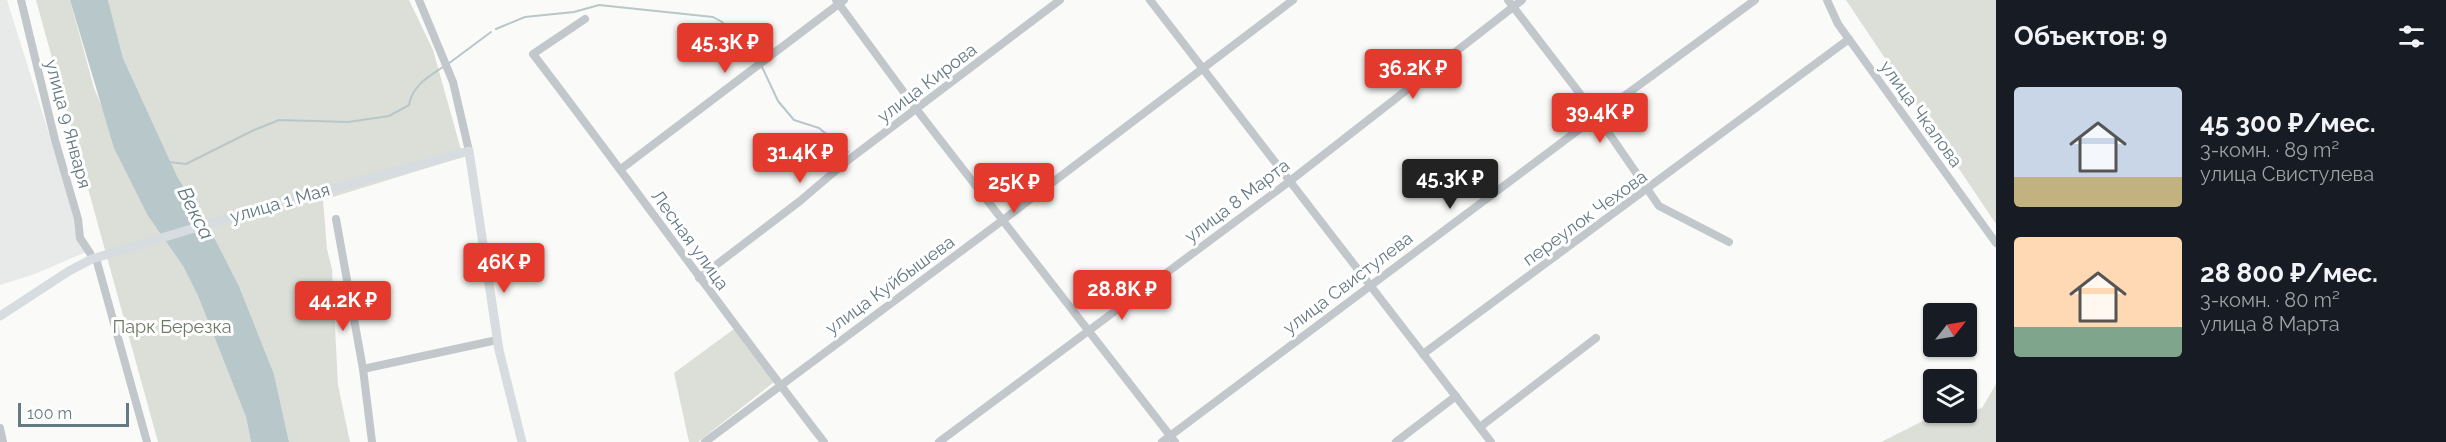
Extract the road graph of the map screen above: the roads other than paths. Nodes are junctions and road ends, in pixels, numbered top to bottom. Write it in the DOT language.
graph roads {
  1 [pos="21,0"];
  2 [pos="419,0"];
  3 [pos="1060,0"];
  4 [pos="1150,0"];
  5 [pos="1293,0"];
  6 [pos="1522,0"];
  7 [pos="1755,0"];
  8 [pos="1827,0"];
  9 [pos="840,1"];
  10 [pos="1510,3"];
  11 [pos="585,19"];
  12 [pos="1849,39"];
  13 [pos="1202,68"];
  14 [pos="917,110"];
  15 [pos="1597,116"];
  16 [pos="469,151"];
  17 [pos="621,169"];
  18 [pos="1290,181"];
  19 [pos="1648,190"];
  20 [pos="336,219"];
  21 [pos="1003,220"];
  22 [pos="1729,242"];
  23 [pos="1996,243"];
  24 [pos="90,253"];
  25 [pos="97,262"];
  26 [pos="699,278"];
  27 [pos="1370,285"];
  28 [pos="0,316"];
  29 [pos="1088,330"];
  30 [pos="1596,338"];
  31 [pos="497,340"];
  32 [pos="1424,354"];
  33 [pos="363,369"];
  34 [pos="780,385"];
  35 [pos="1456,396"];
  36 [pos="1480,427"];
  37 [pos="0,428"];
  38 [pos="1172,439"];
  39 [pos="3,442"];
  40 [pos="147,442"];
  41 [pos="372,442"];
  42 [pos="522,442"];
  43 [pos="705,442"];
  44 [pos="824,442"];
  45 [pos="939,442"];
  46 [pos="1162,442"];
  47 [pos="1396,442"];
  48 [pos="1491,442"];
  1 -- 24 [label="street, улица 9 Января"];
  2 -- 16 [label="street"];
  3 -- 14 [label="street, улица Кирова"];
  4 -- 13 [label="street"];
  5 -- 13 [label="street, улица Куйбышева"];
  6 -- 10 [label="street, улица 8 Марта"];
  7 -- 15 [label="street, улица Свистулева"];
  8 -- 12 [label="street, улица Чкалова"];
  9 -- 14 [label="street"];
  9 -- 17 [label="street"];
  10 -- 15 [label="street"];
  10 -- 18 [label="street, улица 8 Марта"];
  11 -- 17 [label="street, Лесная улица"];
  12 -- 19 [label="street, переулок Чехова"];
  12 -- 23 [label="street, улица Чкалова"];
  13 -- 18 [label="street"];
  13 -- 21 [label="street, улица Куйбышева"];
  14 -- 21 [label="street"];
  14 -- 26 [label="street, улица Кирова"];
  15 -- 19 [label="street"];
  15 -- 27 [label="street, улица Свистулева"];
  16 -- 28 [label="main road, улица 1 Мая"];
  16 -- 31 [label="main road"];
  17 -- 26 [label="street, Лесная улица"];
  18 -- 27 [label="street"];
  18 -- 29 [label="street, улица 8 Марта"];
  19 -- 22 [label="street"];
  19 -- 32 [label="street, переулок Чехова"];
  20 -- 33 [label="street"];
  21 -- 29 [label="street"];
  21 -- 34 [label="street, улица Куйбышева"];
  25 -- 40 [label="street"];
  26 -- 34 [label="street, Лесная улица"];
  27 -- 32 [label="street"];
  27 -- 38 [label="street, улица Свистулева"];
  29 -- 38 [label="street"];
  29 -- 45 [label="street, улица 8 Марта"];
  30 -- 36 [label="street"];
  31 -- 33 [label="street"];
  31 -- 42 [label="main road"];
  32 -- 35 [label="street"];
  33 -- 41 [label="street"];
  34 -- 43 [label="street, улица Куйбышева"];
  34 -- 44 [label="street, Лесная улица"];
  35 -- 36 [label="street"];
  35 -- 47 [label="street"];
  36 -- 48 [label="street"];
  37 -- 39 [label="street"];
  38 -- 46 [label="street, улица Свистулева"];
}
